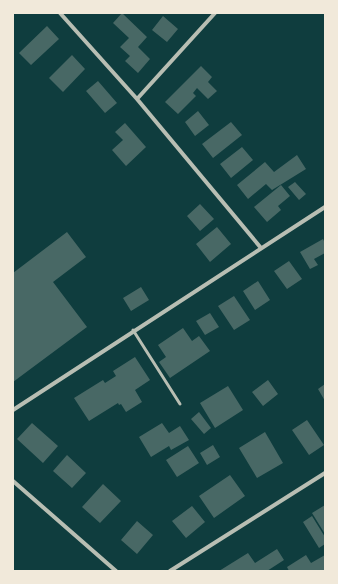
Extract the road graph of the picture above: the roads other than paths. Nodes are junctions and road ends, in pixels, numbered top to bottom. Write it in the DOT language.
graph roads {
  1 [pos="60,13"];
  2 [pos="215,13"];
  3 [pos="137,99"];
  4 [pos="325,207"];
  5 [pos="261,248"];
  6 [pos="133,330"];
  7 [pos="180,404"];
  8 [pos="13,410"];
  9 [pos="325,473"];
  10 [pos="13,482"];
  11 [pos="116,571"];
  12 [pos="170,571"];
  1 -- 3 [label="street"];
  2 -- 3 [label="street"];
  3 -- 5 [label="street"];
  4 -- 5 [label="street"];
  5 -- 6 [label="street"];
  6 -- 7 [label="lane"];
  6 -- 8 [label="street"];
  9 -- 12 [label="street"];
  10 -- 11 [label="street"];
}
